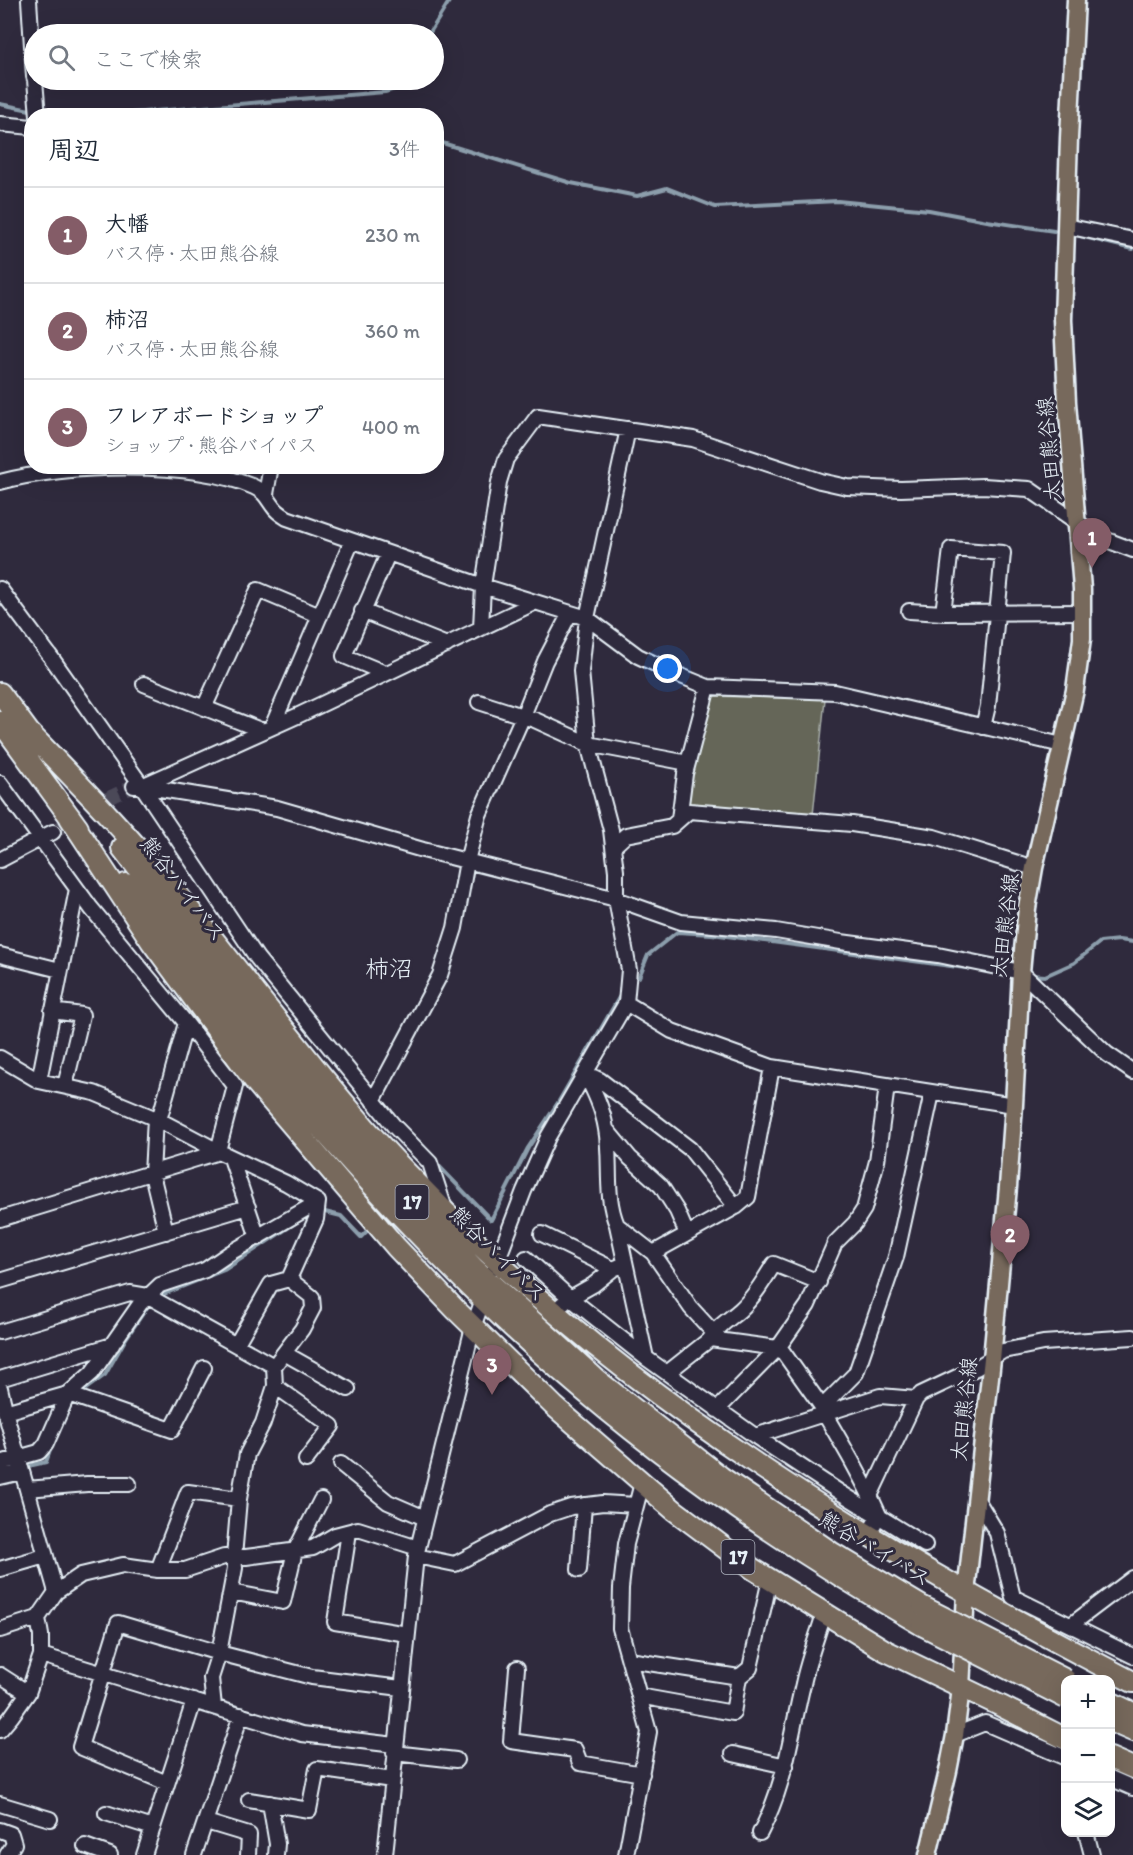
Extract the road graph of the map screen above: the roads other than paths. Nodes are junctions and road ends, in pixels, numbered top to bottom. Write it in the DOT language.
graph roads {
  1 [pos="29,0"];
  2 [pos="1076,0"];
  3 [pos="31,24"];
  4 [pos="36,90"];
  5 [pos="37,108"];
  6 [pos="0,124"];
  7 [pos="24,126"];
  8 [pos="1065,226"];
  9 [pos="1133,240"];
  10 [pos="628,429"];
  11 [pos="38,474"];
  12 [pos="203,474"];
  13 [pos="270,474"];
  14 [pos="0,482"];
  15 [pos="266,494"];
  16 [pos="1078,523"];
  17 [pos="352,541"];
  18 [pos="1133,550"];
  19 [pos="388,554"];
  20 [pos="483,586"];
  21 [pos="0,589"];
  22 [pos="534,603"];
  23 [pos="362,611"];
  24 [pos="909,611"];
  25 [pos="997,612"];
  26 [pos="1083,612"];
  27 [pos="570,613"];
  28 [pos="943,613"];
  29 [pos="320,616"];
  30 [pos="587,618"];
  31 [pos="481,628"];
  32 [pos="447,645"];
  33 [pos="385,673"];
  34 [pos="144,684"];
  35 [pos="708,687"];
  36 [pos="0,693"];
  37 [pos="479,702"];
  38 [pos="204,708"];
  39 [pos="523,716"];
  40 [pos="0,722"];
  41 [pos="983,727"];
  42 [pos="27,729"];
  43 [pos="267,729"];
  44 [pos="588,744"];
  45 [pos="1062,745"];
  46 [pos="688,764"];
  47 [pos="0,783"];
  48 [pos="138,786"];
  49 [pos="70,818"];
  50 [pos="679,819"];
  51 [pos="47,835"];
  52 [pos="613,847"];
  53 [pos="0,860"];
  54 [pos="467,861"];
  55 [pos="1034,868"];
  56 [pos="77,889"];
  57 [pos="616,899"];
  58 [pos="0,954"];
  59 [pos="60,970"];
  60 [pos="1021,972"];
  61 [pos="626,1003"];
  62 [pos="52,1011"];
  63 [pos="186,1023"];
  64 [pos="0,1058"];
  65 [pos="772,1067"];
  66 [pos="1133,1072"];
  67 [pos="585,1073"];
  68 [pos="39,1081"];
  69 [pos="65,1086"];
  70 [pos="887,1086"];
  71 [pos="932,1093"];
  72 [pos="373,1101"];
  73 [pos="1014,1105"];
  74 [pos="157,1119"];
  75 [pos="606,1129"];
  76 [pos="223,1154"];
  77 [pos="152,1174"];
  78 [pos="318,1203"];
  79 [pos="248,1207"];
  80 [pos="736,1207"];
  81 [pos="447,1213"];
  82 [pos="0,1219"];
  83 [pos="617,1225"];
  84 [pos="166,1232"];
  85 [pos="542,1234"];
  86 [pos="687,1234"];
  87 [pos="258,1238"];
  88 [pos="653,1253"];
  89 [pos="526,1258"];
  90 [pos="497,1263"];
  91 [pos="619,1267"];
  92 [pos="289,1279"];
  93 [pos="0,1281"];
  94 [pos="819,1282"];
  95 [pos="486,1290"];
  96 [pos="148,1296"];
  97 [pos="570,1298"];
  98 [pos="554,1311"];
  99 [pos="473,1328"];
  100 [pos="0,1332"];
  101 [pos="712,1336"];
  102 [pos="1133,1336"];
  103 [pos="112,1345"];
  104 [pos="236,1345"];
  105 [pos="777,1348"];
  106 [pos="284,1353"];
  107 [pos="646,1358"];
  108 [pos="992,1359"];
  109 [pos="274,1366"];
  110 [pos="204,1368"];
  111 [pos="667,1373"];
  112 [pos="0,1379"];
  113 [pos="275,1386"];
  114 [pos="0,1388"];
  115 [pos="348,1389"];
  116 [pos="76,1397"];
  117 [pos="916,1400"];
  118 [pos="717,1410"];
  119 [pos="823,1410"];
  120 [pos="3,1412"];
  121 [pos="755,1436"];
  122 [pos="306,1460"];
  123 [pos="0,1462"];
  124 [pos="341,1464"];
  125 [pos="20,1466"];
  126 [pos="0,1478"];
  127 [pos="642,1483"];
  128 [pos="129,1484"];
  129 [pos="27,1489"];
  130 [pos="870,1496"];
  131 [pos="239,1498"];
  132 [pos="976,1498"];
  133 [pos="321,1500"];
  134 [pos="584,1505"];
  135 [pos="636,1505"];
  136 [pos="879,1515"];
  137 [pos="425,1518"];
  138 [pos="349,1532"];
  139 [pos="868,1535"];
  140 [pos="925,1545"];
  141 [pos="295,1551"];
  142 [pos="417,1552"];
  143 [pos="45,1556"];
  144 [pos="234,1557"];
  145 [pos="0,1569"];
  146 [pos="158,1570"];
  147 [pos="579,1570"];
  148 [pos="1133,1578"];
  149 [pos="770,1579"];
  150 [pos="56,1592"];
  151 [pos="231,1592"];
  152 [pos="966,1593"];
  153 [pos="824,1614"];
  154 [pos="922,1616"];
  155 [pos="38,1618"];
  156 [pos="1067,1623"];
  157 [pos="0,1629"];
  158 [pos="1036,1631"];
  159 [pos="407,1634"];
  160 [pos="219,1653"];
  161 [pos="41,1655"];
  162 [pos="1133,1656"];
  163 [pos="629,1660"];
  164 [pos="517,1668"];
  165 [pos="102,1672"];
  166 [pos="0,1675"];
  167 [pos="739,1677"];
  168 [pos="1061,1678"];
  169 [pos="1133,1682"];
  170 [pos="401,1688"];
  171 [pos="961,1688"];
  172 [pos="28,1693"];
  173 [pos="639,1696"];
  174 [pos="1061,1696"];
  175 [pos="194,1701"];
  176 [pos="1115,1704"];
  177 [pos="214,1707"];
  178 [pos="1133,1713"];
  179 [pos="241,1715"];
  180 [pos="1115,1722"];
  181 [pos="0,1730"];
  182 [pos="1133,1731"];
  183 [pos="955,1736"];
  184 [pos="1061,1737"];
  185 [pos="395,1749"];
  186 [pos="733,1754"];
  187 [pos="1061,1756"];
  188 [pos="456,1760"];
  189 [pos="1115,1760"];
  190 [pos="786,1766"];
  191 [pos="1133,1768"];
  192 [pos="642,1774"];
  193 [pos="392,1780"];
  194 [pos="1115,1780"];
  195 [pos="167,1783"];
  196 [pos="1133,1788"];
  197 [pos="249,1800"];
  198 [pos="270,1803"];
  199 [pos="0,1804"];
  200 [pos="106,1813"];
  201 [pos="50,1820"];
  202 [pos="206,1822"];
  203 [pos="153,1828"];
  204 [pos="0,1830"];
  205 [pos="760,1833"];
  206 [pos="1087,1837"];
  207 [pos="1087,1837"];
  208 [pos="85,1846"];
  209 [pos="7,1855"];
  210 [pos="110,1855"];
  211 [pos="144,1855"];
  212 [pos="194,1855"];
  213 [pos="248,1855"];
  214 [pos="276,1855"];
  215 [pos="385,1855"];
  216 [pos="626,1855"];
  217 [pos="928,1855"];
  218 [pos="1078,1855"];
  219 [pos="1092,1855"];
  1 -- 3 [label="street"];
  2 -- 8 [label="main road, 太田熊谷線"];
  4 -- 5 [label="street"];
  6 -- 7 [label="street"];
  8 -- 9 [label="street"];
  8 -- 16 [label="main road, 太田熊谷線"];
  10 -- 16 [label="street"];
  10 -- 20 [label="street"];
  10 -- 30 [label="street"];
  11 -- 14 [label="street"];
  12 -- 15 [label="street"];
  13 -- 15 [label="street"];
  15 -- 17 [label="street"];
  16 -- 18 [label="street"];
  16 -- 26 [label="main road, 太田熊谷線"];
  17 -- 19 [label="street"];
  17 -- 29 [label="street"];
  19 -- 20 [label="street"];
  19 -- 23 [label="street"];
  20 -- 22 [label="street"];
  20 -- 31 [label="street"];
  21 -- 48 [label="street"];
  22 -- 27 [label="street"];
  22 -- 31 [label="street"];
  23 -- 32 [label="street"];
  23 -- 33 [label="street"];
  24 -- 28 [label="street"];
  25 -- 26 [label="street"];
  25 -- 28 [label="street"];
  25 -- 28 [label="street"];
  25 -- 41 [label="street"];
  26 -- 45 [label="main road, 太田熊谷線"];
  27 -- 30 [label="street"];
  27 -- 39 [label="street"];
  29 -- 38 [label="street"];
  29 -- 43 [label="street"];
  30 -- 35 [label="street"];
  30 -- 44 [label="street"];
  31 -- 32 [label="street"];
  32 -- 33 [label="street"];
  33 -- 43 [label="street"];
  34 -- 38 [label="street"];
  35 -- 41 [label="street"];
  35 -- 46 [label="street"];
  36 -- 42 [label="highway, 熊谷バイパス / 17"];
  37 -- 39 [label="street"];
  38 -- 43 [label="street"];
  39 -- 44 [label="street"];
  39 -- 54 [label="street"];
  40 -- 49 [label="highway, 熊谷バイパス / 17"];
  41 -- 45 [label="street"];
  42 -- 81 [label="highway, 17"];
  42 -- 95 [label="highway, 熊谷バイパス / 17"];
  43 -- 48 [label="street"];
  44 -- 46 [label="street"];
  44 -- 52 [label="street"];
  45 -- 55 [label="main road, 太田熊谷線"];
  46 -- 50 [label="street"];
  47 -- 51 [label="street"];
  48 -- 54 [label="street"];
  48 -- 72 [label="street"];
  49 -- 95 [label="highway, 熊谷バイパス / 17"];
  49 -- 99 [label="highway, 17"];
  50 -- 52 [label="street"];
  50 -- 55 [label="street"];
  51 -- 53 [label="street"];
  51 -- 56 [label="street"];
  52 -- 57 [label="street"];
  54 -- 57 [label="street"];
  54 -- 72 [label="street"];
  55 -- 60 [label="main road, 太田熊谷線"];
  56 -- 59 [label="street"];
  56 -- 63 [label="street"];
  57 -- 60 [label="street"];
  57 -- 61 [label="street"];
  58 -- 59 [label="street"];
  59 -- 62 [label="street"];
  60 -- 66 [label="street"];
  60 -- 73 [label="main road, 太田熊谷線"];
  61 -- 65 [label="street"];
  61 -- 67 [label="street"];
  62 -- 68 [label="street"];
  62 -- 69 [label="street"];
  63 -- 74 [label="street"];
  63 -- 76 [label="street"];
  64 -- 68 [label="street"];
  65 -- 70 [label="street"];
  65 -- 80 [label="street"];
  67 -- 75 [label="street"];
  67 -- 80 [label="street"];
  67 -- 90 [label="street"];
  68 -- 69 [label="street"];
  69 -- 74 [label="street"];
  70 -- 71 [label="street"];
  70 -- 94 [label="street"];
  71 -- 73 [label="street"];
  71 -- 119 [label="street"];
  72 -- 81 [label="street"];
  73 -- 108 [label="main road, 太田熊谷線"];
  74 -- 76 [label="street"];
  74 -- 77 [label="street"];
  75 -- 83 [label="street"];
  75 -- 86 [label="street"];
  76 -- 77 [label="street"];
  76 -- 78 [label="street"];
  76 -- 79 [label="street"];
  77 -- 82 [label="street"];
  77 -- 84 [label="street"];
  78 -- 87 [label="street"];
  78 -- 92 [label="street"];
  79 -- 84 [label="street"];
  79 -- 87 [label="street"];
  80 -- 86 [label="street"];
  81 -- 90 [label="highway, 17"];
  83 -- 88 [label="street"];
  83 -- 91 [label="street"];
  84 -- 93 [label="street"];
  85 -- 91 [label="street"];
  86 -- 88 [label="street"];
  87 -- 96 [label="street"];
  88 -- 101 [label="street"];
  89 -- 97 [label="street"];
  90 -- 95 [label="street"];
  90 -- 98 [label="highway, 17"];
  91 -- 97 [label="street"];
  91 -- 107 [label="street"];
  92 -- 104 [label="street"];
  92 -- 106 [label="street"];
  94 -- 101 [label="street"];
  94 -- 105 [label="street"];
  95 -- 99 [label="street"];
  95 -- 154 [label="highway, 熊谷バイパス / 17"];
  96 -- 100 [label="street"];
  96 -- 103 [label="street"];
  96 -- 104 [label="street"];
  97 -- 98 [label="street"];
  97 -- 107 [label="street"];
  98 -- 139 [label="highway, 17"];
  99 -- 127 [label="highway, 17"];
  99 -- 137 [label="street"];
  101 -- 105 [label="street"];
  101 -- 111 [label="street"];
  102 -- 108 [label="street"];
  103 -- 112 [label="street"];
  103 -- 116 [label="street"];
  104 -- 109 [label="street"];
  105 -- 118 [label="street"];
  105 -- 119 [label="street"];
  106 -- 109 [label="street"];
  106 -- 115 [label="street"];
  107 -- 111 [label="street"];
  108 -- 117 [label="street"];
  108 -- 132 [label="main road, 太田熊谷線"];
  109 -- 113 [label="street"];
  110 -- 116 [label="street"];
  111 -- 118 [label="street"];
  113 -- 122 [label="street"];
  113 -- 131 [label="street"];
  114 -- 120 [label="street"];
  116 -- 120 [label="street"];
  116 -- 125 [label="street"];
  117 -- 119 [label="street"];
  117 -- 130 [label="street"];
  118 -- 121 [label="street"];
  119 -- 121 [label="street"];
  119 -- 130 [label="street"];
  120 -- 125 [label="street"];
  121 -- 136 [label="street"];
  123 -- 125 [label="street"];
  124 -- 137 [label="street"];
  125 -- 126 [label="street"];
  125 -- 129 [label="street"];
  127 -- 135 [label="street"];
  127 -- 149 [label="highway, 17"];
  128 -- 129 [label="street"];
  129 -- 143 [label="street"];
  130 -- 136 [label="street"];
  131 -- 144 [label="street"];
  131 -- 146 [label="street"];
  132 -- 152 [label="main road, 太田熊谷線"];
  132 -- 156 [label="street"];
  133 -- 141 [label="street"];
  134 -- 135 [label="street"];
  134 -- 142 [label="street"];
  134 -- 147 [label="street"];
  135 -- 163 [label="street"];
  136 -- 139 [label="street"];
  136 -- 140 [label="street"];
  137 -- 142 [label="street"];
  138 -- 141 [label="street"];
  138 -- 142 [label="street"];
  138 -- 159 [label="street"];
  139 -- 152 [label="highway, 17"];
  141 -- 144 [label="street"];
  141 -- 151 [label="street"];
  142 -- 159 [label="street"];
  143 -- 145 [label="street"];
  143 -- 150 [label="street"];
  144 -- 146 [label="street"];
  144 -- 151 [label="street"];
  146 -- 150 [label="street"];
  148 -- 156 [label="street"];
  149 -- 153 [label="highway, 17"];
  149 -- 167 [label="street"];
  150 -- 155 [label="street"];
  151 -- 160 [label="street"];
  152 -- 158 [label="highway, 17"];
  152 -- 171 [label="main road, 太田熊谷線"];
  153 -- 171 [label="highway, 17"];
  153 -- 190 [label="street"];
  154 -- 168 [label="highway, 熊谷バイパス / 17, bridge"];
  154 -- 174 [label="highway, 熊谷バイパス / 17, bridge"];
  155 -- 157 [label="street"];
  155 -- 161 [label="street"];
  156 -- 158 [label="street"];
  156 -- 162 [label="street"];
  158 -- 169 [label="highway, 17"];
  159 -- 170 [label="street"];
  160 -- 165 [label="street"];
  160 -- 170 [label="street"];
  160 -- 177 [label="street"];
  161 -- 165 [label="street"];
  161 -- 172 [label="street"];
  163 -- 167 [label="street"];
  163 -- 173 [label="street"];
  164 -- 192 [label="street"];
  165 -- 175 [label="street"];
  165 -- 195 [label="street"];
  166 -- 172 [label="street"];
  167 -- 173 [label="street"];
  170 -- 185 [label="street"];
  171 -- 183 [label="main road, 太田熊谷線"];
  171 -- 184 [label="highway, 17"];
  172 -- 181 [label="street"];
  173 -- 192 [label="street"];
  175 -- 177 [label="street"];
  175 -- 195 [label="street"];
  176 -- 178 [label="highway"];
  177 -- 179 [label="street"];
  179 -- 185 [label="street"];
  179 -- 202 [label="street"];
  180 -- 182 [label="highway"];
  183 -- 187 [label="street"];
  183 -- 217 [label="main road, 太田熊谷線"];
  185 -- 188 [label="street"];
  185 -- 193 [label="street"];
  186 -- 190 [label="street"];
  189 -- 191 [label="highway"];
  190 -- 205 [label="street"];
  192 -- 216 [label="street"];
  193 -- 198 [label="street"];
  193 -- 215 [label="street"];
  194 -- 196 [label="street"];
  195 -- 203 [label="street"];
  197 -- 198 [label="street"];
  198 -- 214 [label="street"];
  199 -- 201 [label="street"];
  200 -- 203 [label="street"];
  202 -- 212 [label="street"];
  202 -- 213 [label="street"];
  203 -- 211 [label="street"];
  204 -- 209 [label="street"];
  206 -- 218 [label="street"];
  207 -- 219 [label="street"];
  208 -- 210 [label="street"];
}
